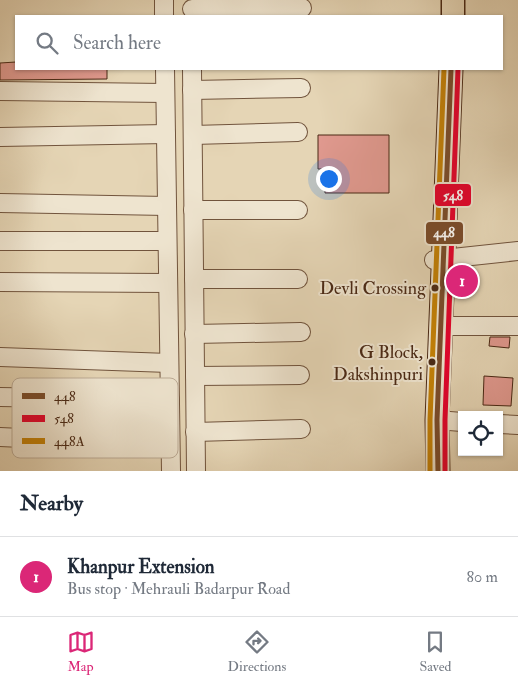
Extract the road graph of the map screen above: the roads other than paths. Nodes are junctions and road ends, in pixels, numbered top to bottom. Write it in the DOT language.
graph roads {
  1 [pos="164,0"];
  2 [pos="440,0"];
  3 [pos="453,0"];
  4 [pos="302,8"];
  5 [pos="192,9"];
  6 [pos="164,15"];
  7 [pos="440,15"];
  8 [pos="453,15"];
  9 [pos="165,70"];
  10 [pos="192,70"];
  11 [pos="438,70"];
  12 [pos="451,70"];
  13 [pos="301,88"];
  14 [pos="192,90"];
  15 [pos="0,91"];
  16 [pos="165,93"];
  17 [pos="298,132"];
  18 [pos="166,134"];
  19 [pos="193,135"];
  20 [pos="0,137"];
  21 [pos="0,203"];
  22 [pos="167,206"];
  23 [pos="193,210"];
  24 [pos="298,210"];
  25 [pos="0,241"];
  26 [pos="167,241"];
  27 [pos="518,251"];
  28 [pos="438,260"];
  29 [pos="194,279"];
  30 [pos="298,279"];
  31 [pos="0,282"];
  32 [pos="168,284"];
  33 [pos="440,326"];
  34 [pos="518,326"];
  35 [pos="301,332"];
  36 [pos="194,334"];
  37 [pos="0,357"];
  38 [pos="169,363"];
  39 [pos="300,375"];
  40 [pos="195,376"];
  41 [pos="169,378"];
  42 [pos="436,420"];
  43 [pos="458,422"];
  44 [pos="503,424"];
  45 [pos="518,425"];
  46 [pos="301,429"];
  47 [pos="195,432"];
  48 [pos="170,458"];
  49 [pos="170,471"];
  50 [pos="196,471"];
  51 [pos="424,471"];
  52 [pos="438,471"];
  1 -- 6 [label="street"];
  2 -- 7 [label="main road"];
  3 -- 8 [label="main road"];
  4 -- 5 [label="street"];
  9 -- 16 [label="street"];
  10 -- 14 [label="street"];
  11 -- 28 [label="main road"];
  12 -- 28 [label="main road"];
  13 -- 14 [label="street"];
  14 -- 19 [label="street"];
  15 -- 16 [label="street"];
  16 -- 18 [label="street"];
  17 -- 19 [label="street"];
  18 -- 20 [label="street"];
  18 -- 22 [label="street"];
  19 -- 23 [label="street"];
  21 -- 22 [label="street"];
  22 -- 26 [label="street"];
  23 -- 24 [label="street"];
  23 -- 29 [label="street"];
  25 -- 26 [label="street"];
  26 -- 32 [label="street"];
  27 -- 28 [label="street"];
  28 -- 33 [label="main road"];
  28 -- 51 [label="main road"];
  29 -- 30 [label="street"];
  29 -- 36 [label="street"];
  31 -- 32 [label="street"];
  32 -- 38 [label="street"];
  33 -- 34 [label="street"];
  33 -- 42 [label="main road"];
  35 -- 36 [label="street"];
  36 -- 40 [label="street"];
  37 -- 38 [label="street"];
  38 -- 41 [label="street"];
  39 -- 40 [label="street"];
  40 -- 47 [label="street"];
  42 -- 43 [label="street"];
  42 -- 52 [label="main road"];
  44 -- 45 [label="street"];
  46 -- 47 [label="street"];
  47 -- 50 [label="street"];
  48 -- 49 [label="street"];
}
